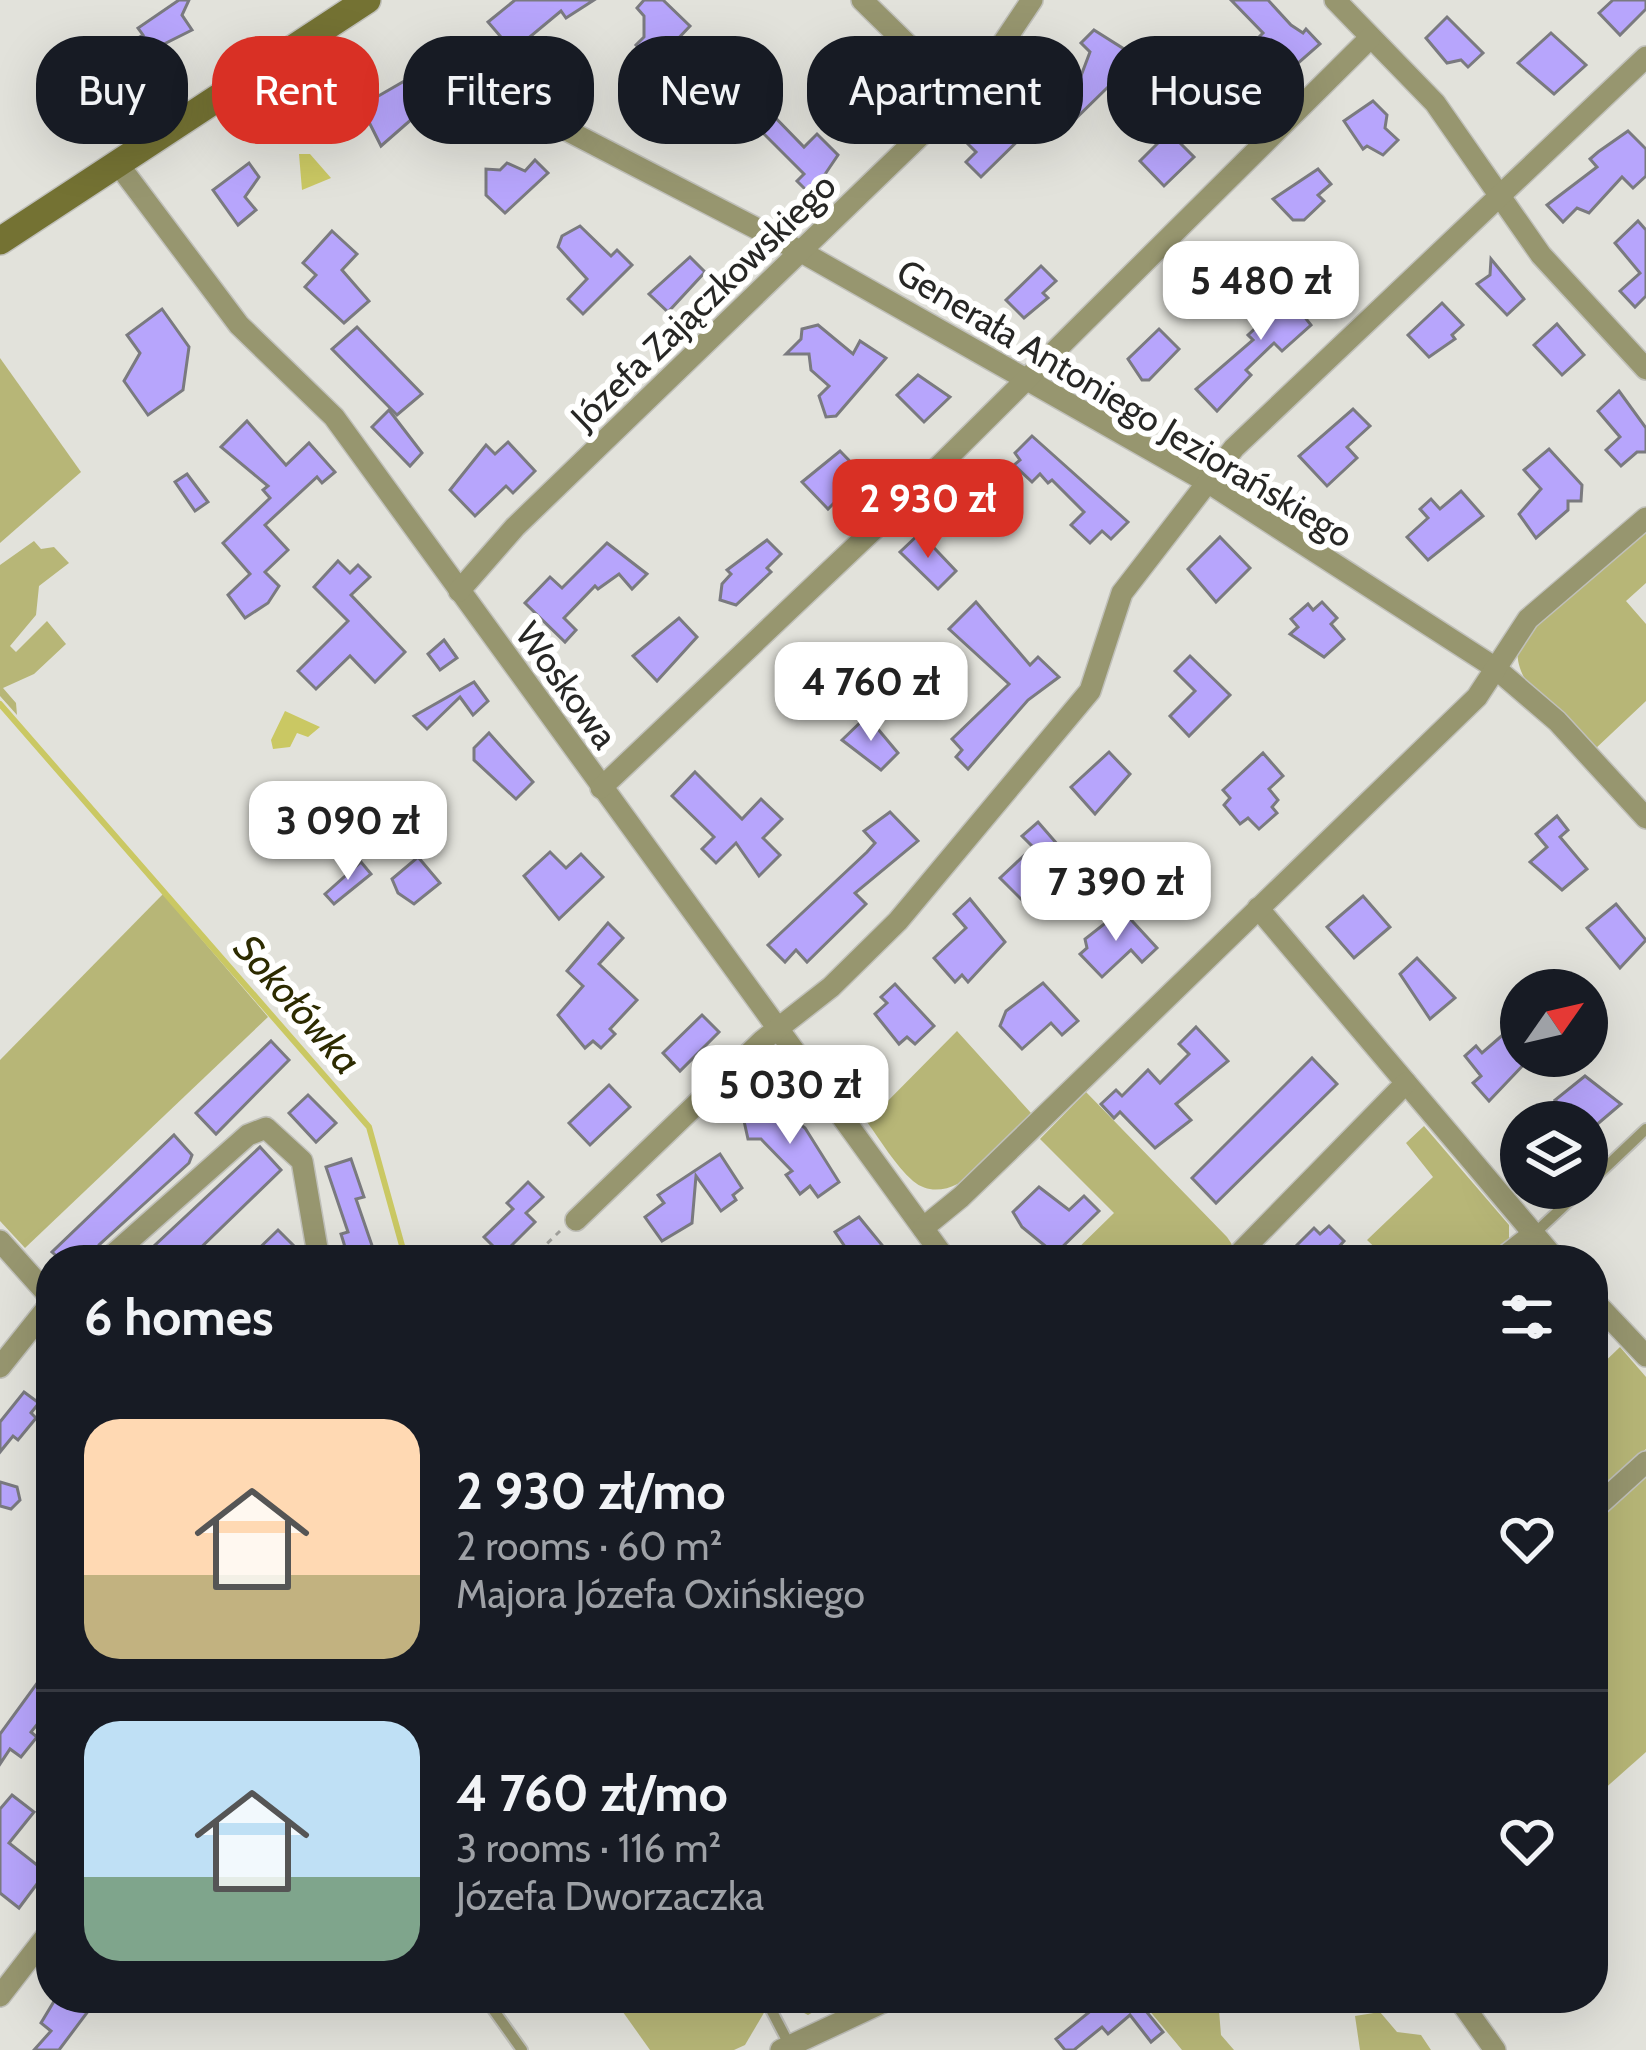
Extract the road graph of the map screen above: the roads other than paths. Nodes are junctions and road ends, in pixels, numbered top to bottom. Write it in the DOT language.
graph roads {
  1 [pos="367,0"];
  2 [pos="862,0"];
  3 [pos="1032,0"];
  4 [pos="1336,0"];
  5 [pos="899,36"];
  6 [pos="1010,36"];
  7 [pos="1370,38"];
  8 [pos="1646,57"];
  9 [pos="594,144"];
  10 [pos="913,144"];
  11 [pos="118,164"];
  12 [pos="1499,194"];
  13 [pos="0,241"];
  14 [pos="800,251"];
  15 [pos="1646,369"];
  16 [pos="1027,379"];
  17 [pos="1209,483"];
  18 [pos="1646,518"];
  19 [pos="459,591"];
  20 [pos="1494,667"];
  21 [pos="601,788"];
  22 [pos="1646,818"];
  23 [pos="1258,908"];
  24 [pos="780,1027"];
  25 [pos="1406,1083"];
  26 [pos="1646,1129"];
  27 [pos="1608,1165"];
  28 [pos="1560,1209"];
  29 [pos="576,1220"];
  30 [pos="923,1228"];
  31 [pos="1532,1234"];
  32 [pos="0,1241"];
  33 [pos="124,1245"];
  34 [pos="316,1245"];
  35 [pos="935,1245"];
  36 [pos="1248,1245"];
  37 [pos="1518,1245"];
  38 [pos="1542,1245"];
  39 [pos="36,1283"];
  40 [pos="1608,1316"];
  41 [pos="36,1320"];
  42 [pos="1646,1357"];
  43 [pos="0,1367"];
  44 [pos="1646,1462"];
  45 [pos="1608,1496"];
  46 [pos="36,1949"];
  47 [pos="0,1996"];
  48 [pos="496,2013"];
  49 [pos="771,2013"];
  50 [pos="860,2013"];
  51 [pos="1469,2013"];
  52 [pos="786,2048"];
  53 [pos="523,2050"];
  54 [pos="1495,2050"];
  1 -- 11 [label="street"];
  2 -- 5 [label="street"];
  3 -- 6 [label="street, Józefa Zajączkowskiego"];
  4 -- 7 [label="street"];
  7 -- 12 [label="street"];
  7 -- 16 [label="street"];
  8 -- 12 [label="street"];
  9 -- 14 [label="street, Generała Antoniego Jeziorańskiego"];
  10 -- 14 [label="street, Józefa Zajączkowskiego"];
  11 -- 13 [label="street"];
  11 -- 19 [label="street, Woskowa"];
  12 -- 15 [label="street"];
  12 -- 17 [label="street"];
  14 -- 16 [label="street, Generała Antoniego Jeziorańskiego"];
  14 -- 19 [label="street, Józefa Zajączkowskiego"];
  16 -- 17 [label="street, Generała Antoniego Jeziorańskiego"];
  16 -- 21 [label="street"];
  17 -- 20 [label="street, Generała Antoniego Jeziorańskiego"];
  17 -- 24 [label="street"];
  18 -- 20 [label="street"];
  19 -- 21 [label="street, Woskowa"];
  20 -- 22 [label="street, Generała Antoniego Jeziorańskiego"];
  20 -- 23 [label="street"];
  21 -- 24 [label="street, Woskowa"];
  23 -- 25 [label="street"];
  23 -- 30 [label="street"];
  24 -- 29 [label="street"];
  24 -- 30 [label="street, Woskowa"];
  25 -- 31 [label="street"];
  25 -- 36 [label="street"];
  26 -- 27 [label="lane"];
  28 -- 31 [label="lane"];
  30 -- 35 [label="street, Woskowa"];
  31 -- 37 [label="street"];
  31 -- 38 [label="street"];
  32 -- 39 [label="street"];
  33 -- 34 [label="street"];
  40 -- 42 [label="street"];
  41 -- 43 [label="street"];
  44 -- 45 [label="street"];
  46 -- 47 [label="street"];
  48 -- 53 [label="lane"];
  49 -- 52 [label="lane"];
  50 -- 52 [label="street"];
  51 -- 54 [label="street"];
}
